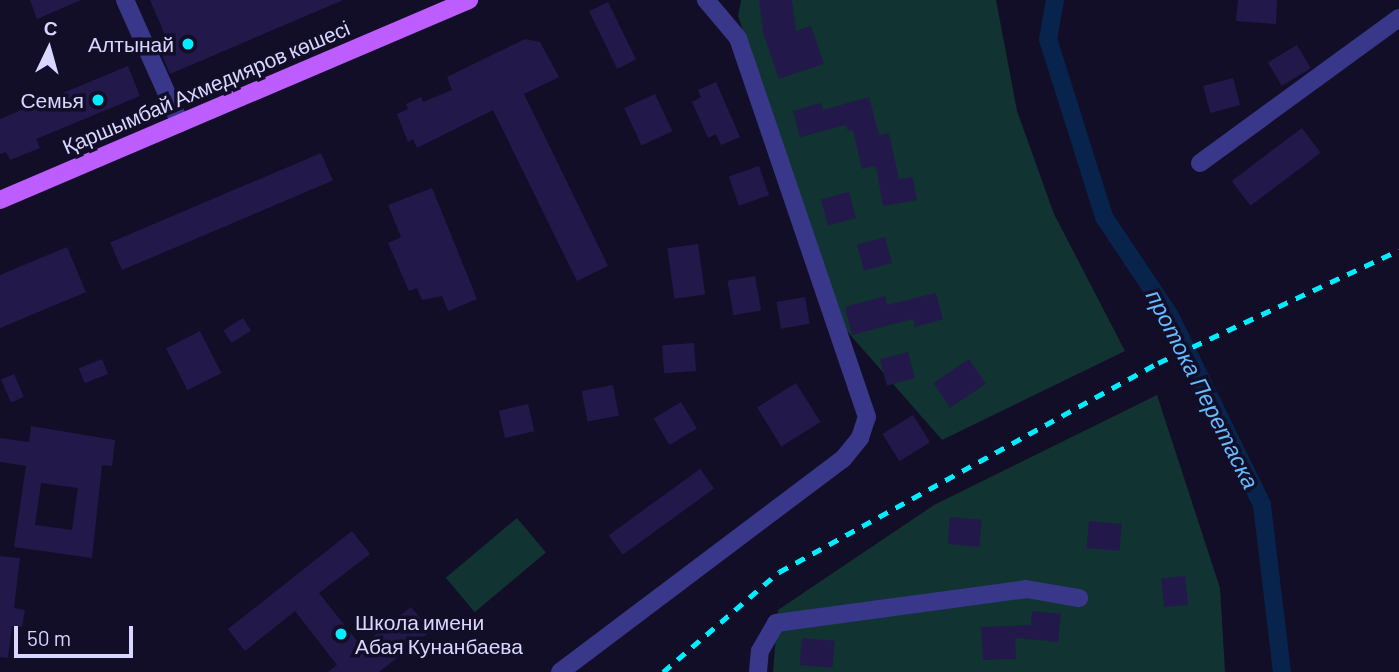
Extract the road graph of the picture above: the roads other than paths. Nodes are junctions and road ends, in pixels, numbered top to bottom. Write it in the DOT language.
graph roads {
  1 [pos="125,0"];
  2 [pos="469,0"];
  3 [pos="706,0"];
  4 [pos="1399,18"];
  5 [pos="180,122"];
  6 [pos="1200,163"];
  7 [pos="0,200"];
  8 [pos="1079,598"];
  9 [pos="560,672"];
  10 [pos="758,672"];
  1 -- 5 [label="street"];
  2 -- 5 [label="main road, Қаршымбай Ахмедияров көшесі"];
  3 -- 9 [label="street"];
  4 -- 6 [label="street"];
  5 -- 7 [label="main road, Қаршымбай Ахмедияров көшесі"];
  8 -- 10 [label="street"];
}
